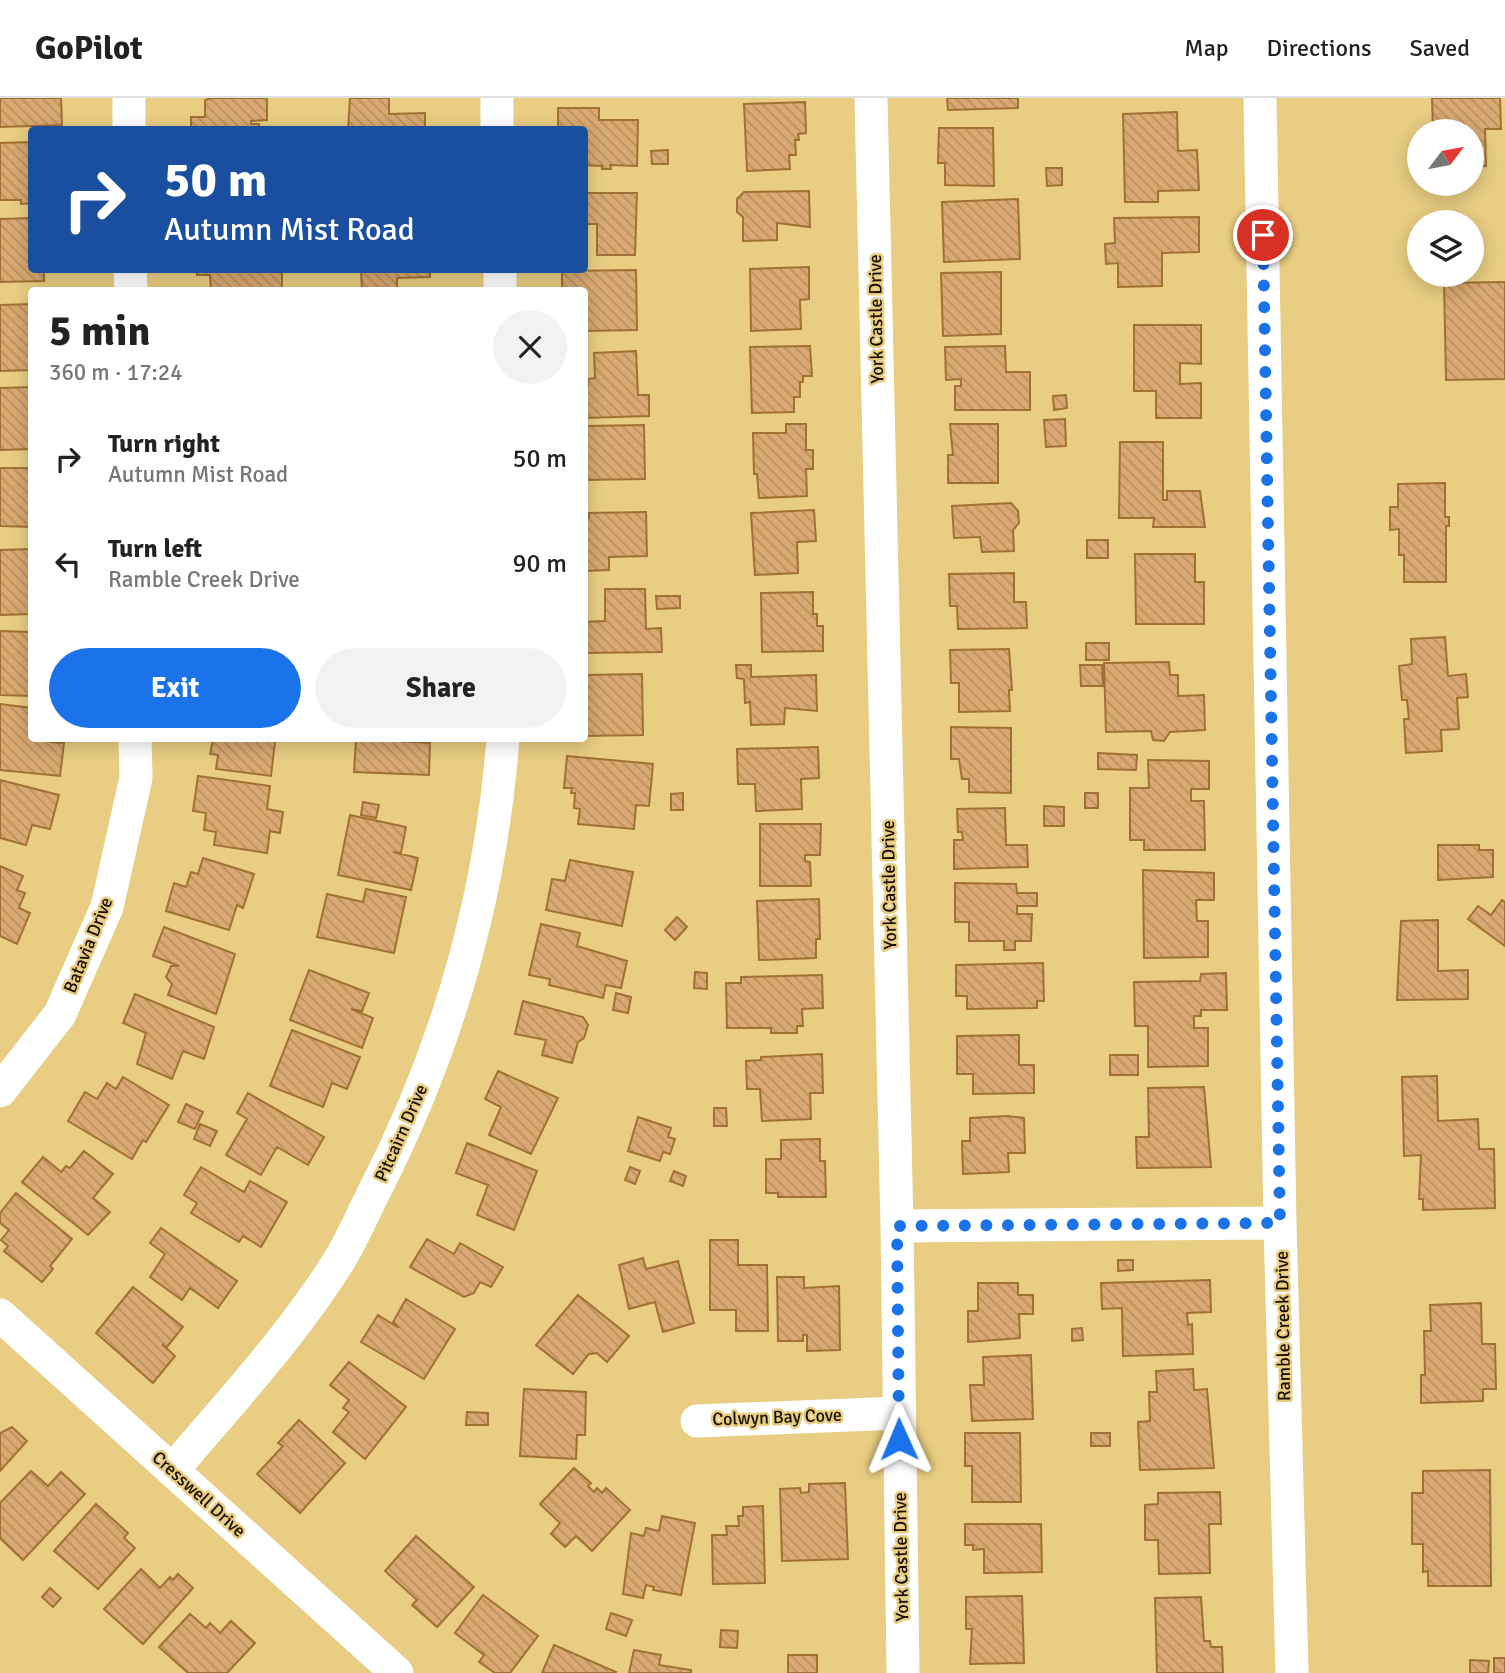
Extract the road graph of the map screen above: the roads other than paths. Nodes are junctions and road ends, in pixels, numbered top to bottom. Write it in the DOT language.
graph roads {
  1 [pos="129,98"];
  2 [pos="497,98"];
  3 [pos="871,98"];
  4 [pos="1260,98"];
  5 [pos="129,126"];
  6 [pos="497,126"];
  7 [pos="135,742"];
  8 [pos="503,742"];
  9 [pos="0,1091"];
  10 [pos="1280,1223"];
  11 [pos="897,1226"];
  12 [pos="0,1315"];
  13 [pos="898,1413"];
  14 [pos="697,1421"];
  15 [pos="173,1470"];
  16 [pos="397,1673"];
  17 [pos="903,1673"];
  18 [pos="1292,1673"];
  1 -- 5 [label="street"];
  2 -- 6 [label="street"];
  3 -- 11 [label="street, York Castle Drive"];
  4 -- 10 [label="street, Ramble Creek Drive"];
  7 -- 9 [label="street, Batavia Drive"];
  8 -- 15 [label="street, Pitcairn Drive"];
  10 -- 11 [label="street"];
  10 -- 18 [label="street, Ramble Creek Drive"];
  11 -- 13 [label="street, York Castle Drive"];
  12 -- 15 [label="street, Cresswell Drive"];
  13 -- 14 [label="street, Colwyn Bay Cove"];
  13 -- 17 [label="street, York Castle Drive"];
  15 -- 16 [label="street, Cresswell Drive"];
}
